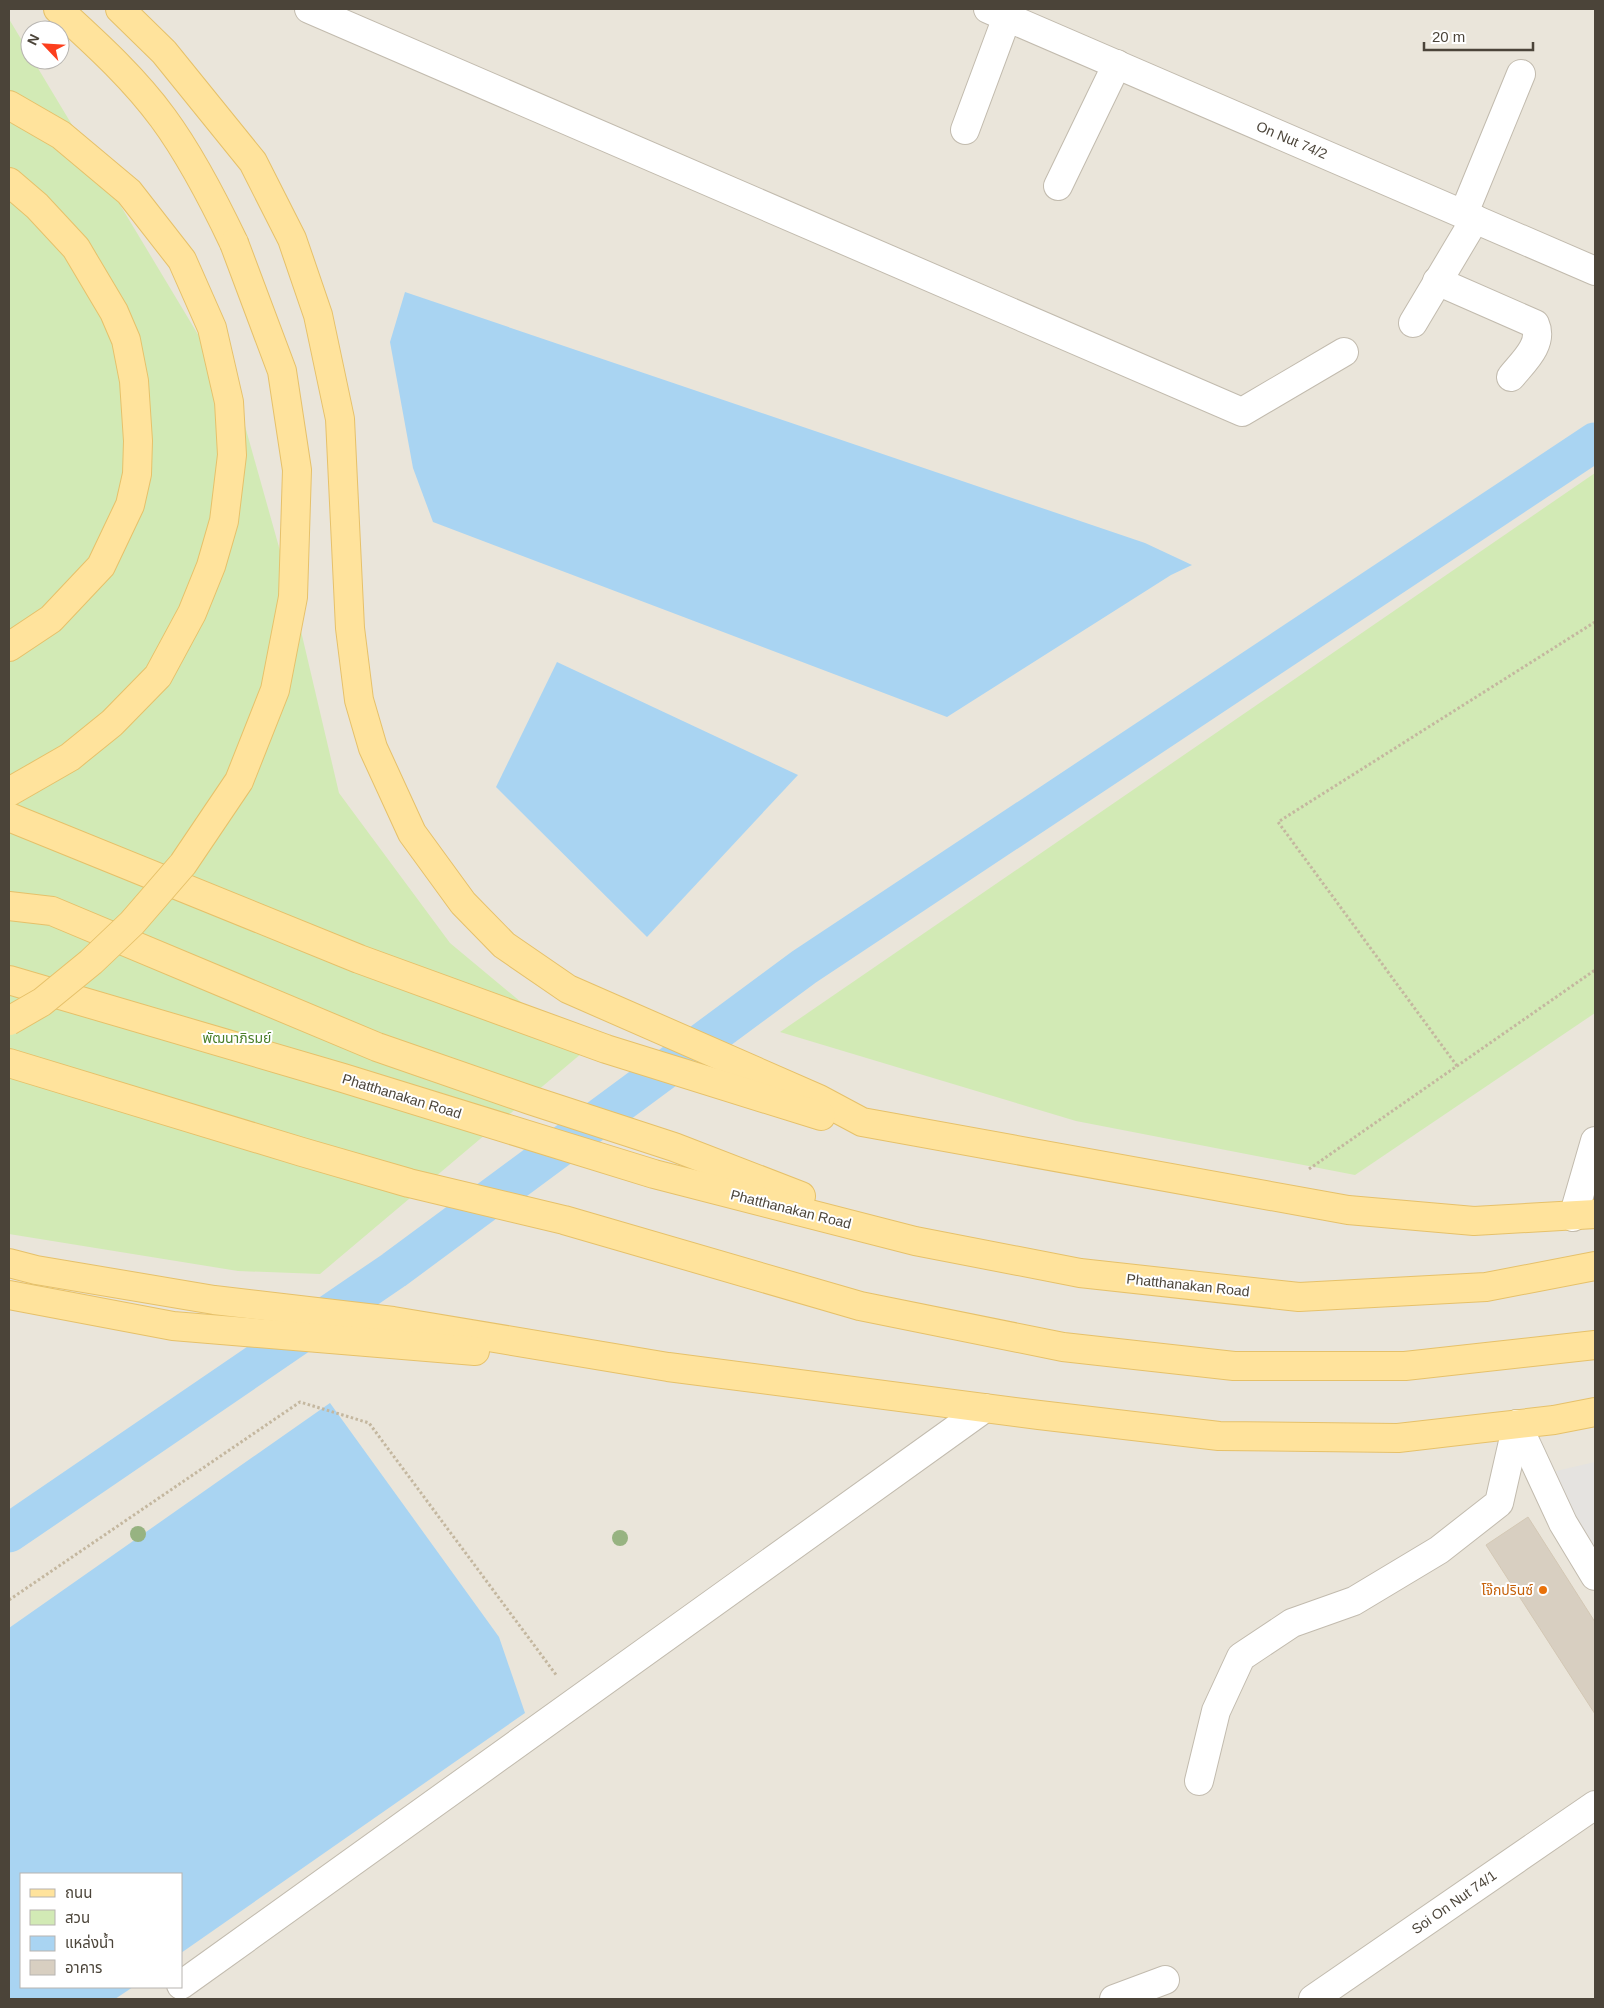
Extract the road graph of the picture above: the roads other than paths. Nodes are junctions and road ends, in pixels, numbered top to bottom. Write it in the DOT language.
graph roads {
  1 [pos="58,9"];
  2 [pos="120,9"];
  3 [pos="309,9"];
  4 [pos="998,13"];
  5 [pos="1117,64"];
  6 [pos="1521,74"];
  7 [pos="9,105"];
  8 [pos="965,130"];
  9 [pos="9,182"];
  10 [pos="1058,186"];
  11 [pos="1469,216"];
  12 [pos="1595,271"];
  13 [pos="1437,281"];
  14 [pos="1413,323"];
  15 [pos="1344,352"];
  16 [pos="1512,377"];
  17 [pos="9,647"];
  18 [pos="9,792"];
  19 [pos="9,817"];
  20 [pos="9,906"];
  21 [pos="9,980"];
  22 [pos="9,1021"];
  23 [pos="9,1064"];
  24 [pos="817,1107"];
  25 [pos="1595,1141"];
  26 [pos="1584,1215"];
  27 [pos="915,1241"];
  28 [pos="9,1263"];
  29 [pos="1595,1266"];
  30 [pos="9,1295"];
  31 [pos="1595,1345"];
  32 [pos="668,1367"];
  33 [pos="985,1408"];
  34 [pos="1595,1412"];
  35 [pos="1517,1424"];
  36 [pos="1595,1576"];
  37 [pos="1199,1781"];
  38 [pos="1595,1805"];
  39 [pos="1165,1980"];
  40 [pos="182,1985"];
  41 [pos="177,1988"];
  42 [pos="162,1999"];
  43 [pos="1114,1999"];
  44 [pos="1313,1999"];
  1 -- 22 [label="main road, bridge"];
  2 -- 24 [label="main road"];
  3 -- 15 [label="street"];
  4 -- 5 [label="street, On Nut 74/2"];
  4 -- 8 [label="street"];
  5 -- 10 [label="street"];
  5 -- 11 [label="street, On Nut 74/2"];
  6 -- 11 [label="street"];
  7 -- 18 [label="main road"];
  9 -- 17 [label="main road"];
  11 -- 12 [label="street, On Nut 74/2"];
  11 -- 13 [label="street"];
  13 -- 14 [label="street"];
  13 -- 16 [label="street"];
  19 -- 24 [label="main road"];
  20 -- 27 [label="main road"];
  21 -- 27 [label="main road, Phatthanakan Road"];
  23 -- 31 [label="main road"];
  24 -- 26 [label="main road"];
  25 -- 26 [label="street"];
  27 -- 29 [label="main road, Phatthanakan Road"];
  28 -- 32 [label="main road"];
  30 -- 32 [label="main road"];
  32 -- 33 [label="main road"];
  33 -- 35 [label="main road"];
  33 -- 40 [label="street"];
  34 -- 35 [label="main road"];
  35 -- 36 [label="street"];
  35 -- 37 [label="street"];
  38 -- 44 [label="street, Soi On Nut 74/1"];
  39 -- 43 [label="street"];
  41 -- 42 [label="street"];
}
